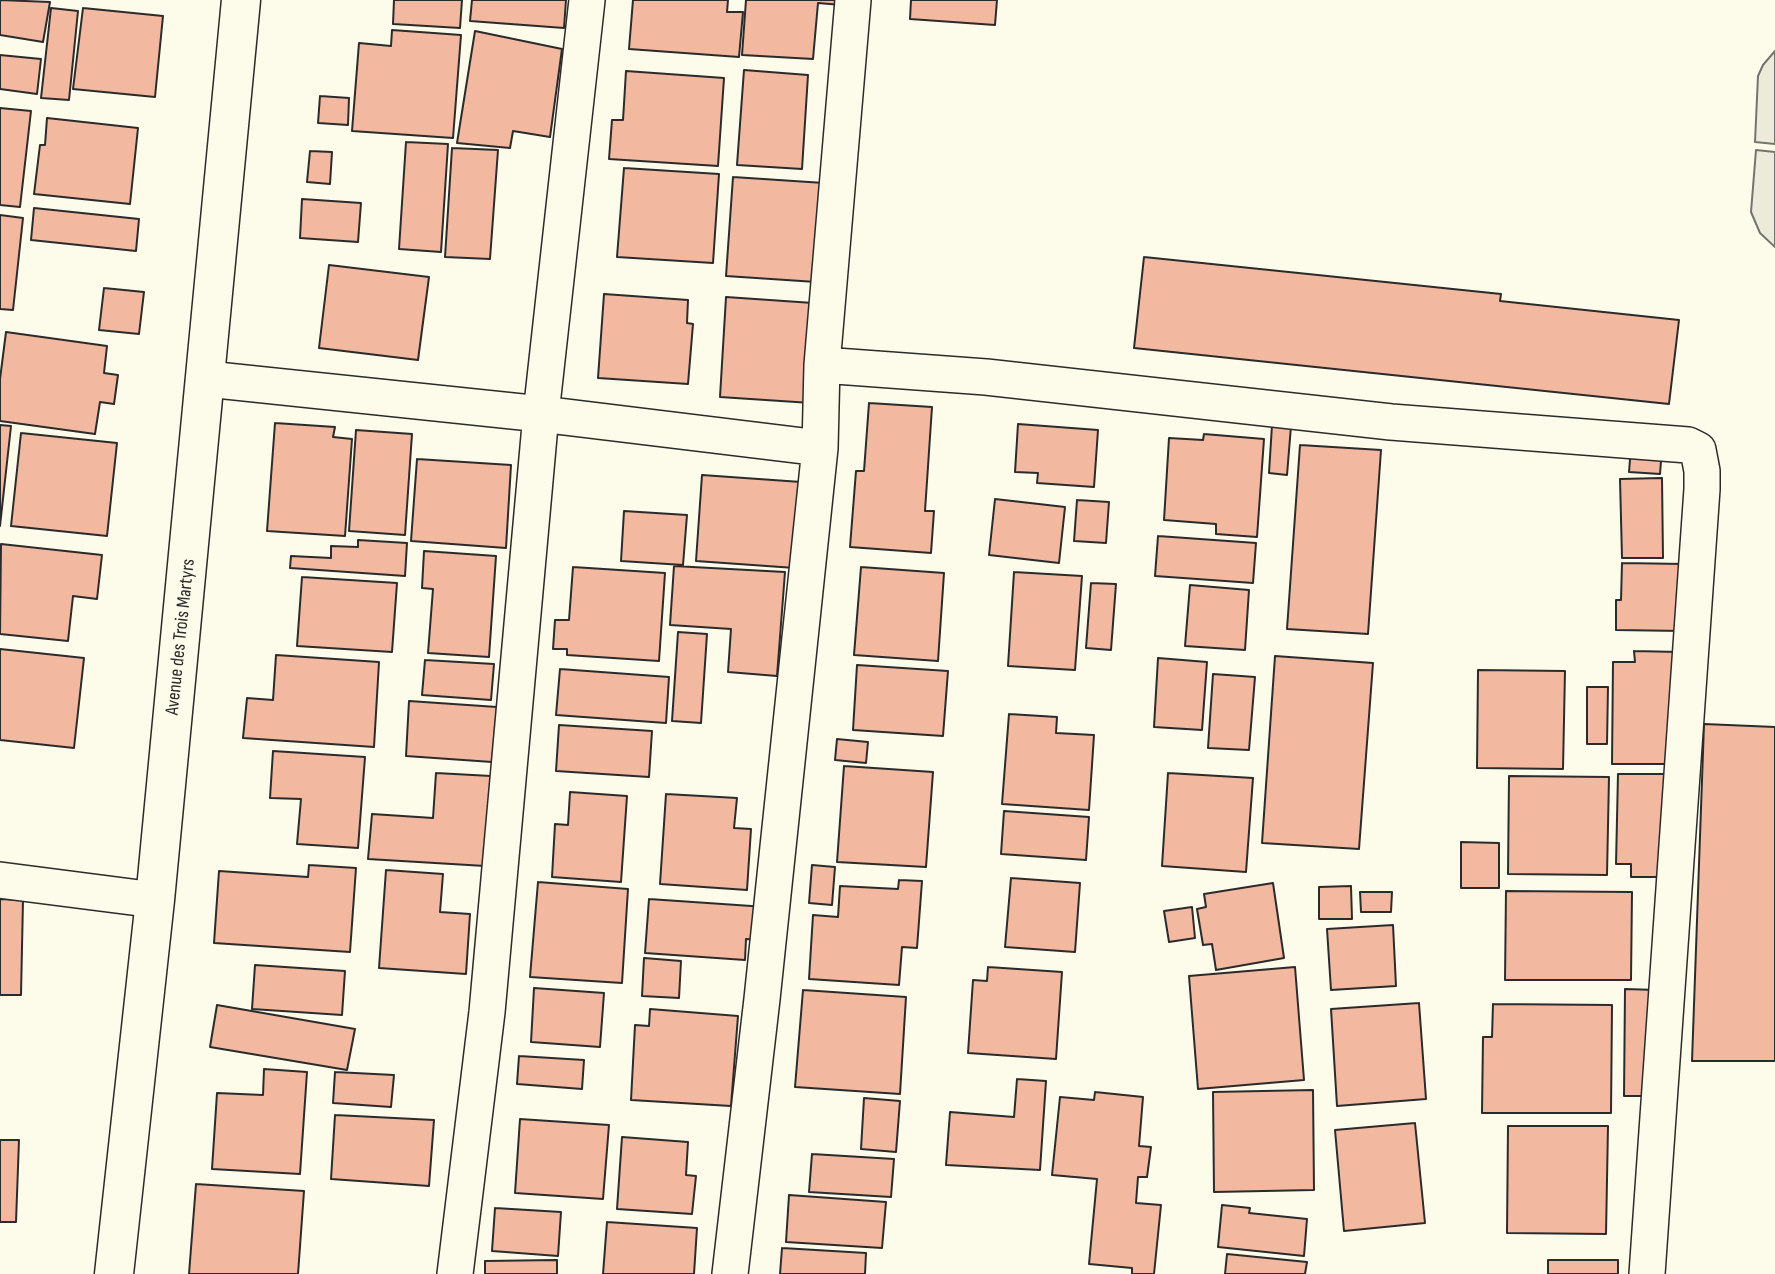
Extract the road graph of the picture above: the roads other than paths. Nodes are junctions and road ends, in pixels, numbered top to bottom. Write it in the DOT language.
graph roads {
  1 [pos="241,0"];
  2 [pos="587,0"];
  3 [pos="853,0"];
  4 [pos="822,365"];
  5 [pos="207,379"];
  6 [pos="541,414"];
  7 [pos="820,448"];
  8 [pos="0,880"];
  9 [pos="155,900"];
  10 [pos="114,1274"];
  11 [pos="455,1274"];
  12 [pos="730,1274"];
  13 [pos="1647,1274"];
  1 -- 5 [label="main road, Avenue des Trois Martyrs"];
  2 -- 6 [label="street"];
  3 -- 4 [label="street"];
  4 -- 7 [label="street"];
  4 -- 13 [label="street"];
  5 -- 6 [label="street"];
  5 -- 9 [label="main road, Avenue des Trois Martyrs"];
  6 -- 7 [label="street"];
  6 -- 11 [label="street"];
  7 -- 12 [label="street"];
  8 -- 9 [label="street"];
  9 -- 10 [label="main road, Avenue des Trois Martyrs"];
}
